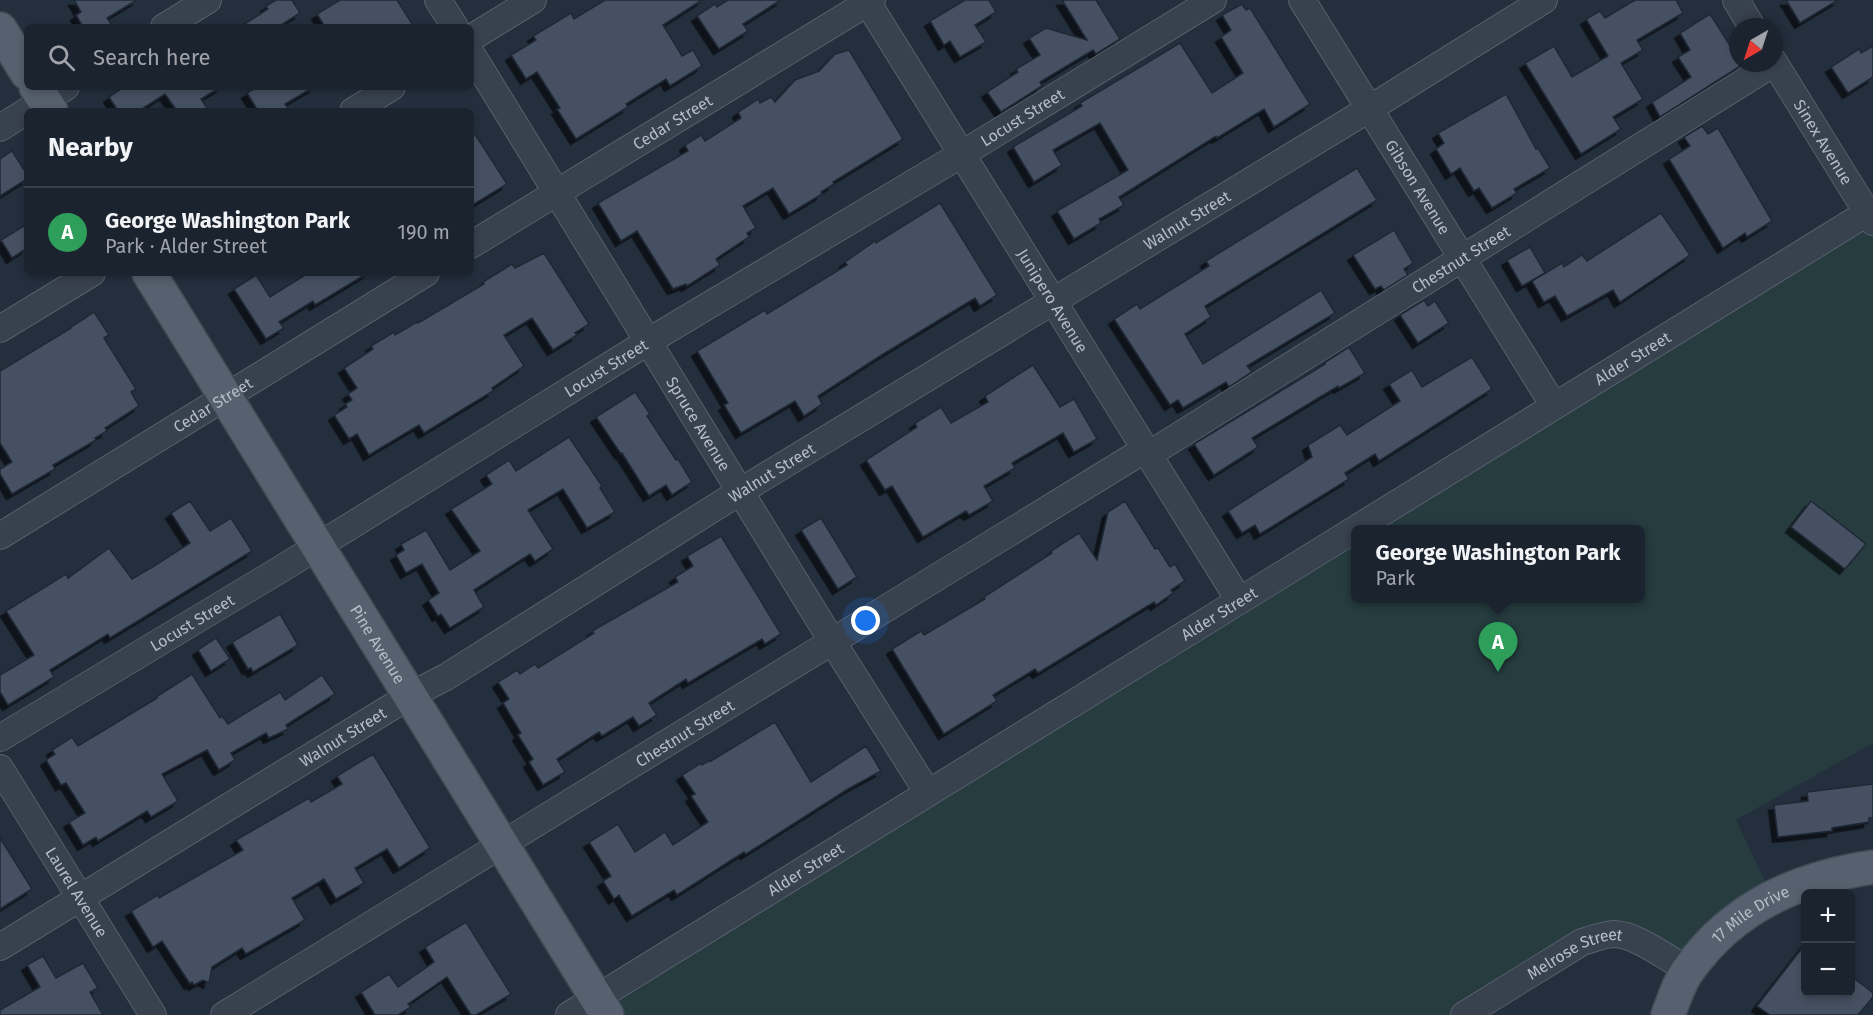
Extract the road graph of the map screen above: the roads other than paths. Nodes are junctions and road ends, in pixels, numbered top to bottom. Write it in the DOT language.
graph roads {
  1 [pos="208,0"];
  2 [pos="438,0"];
  3 [pos="533,0"];
  4 [pos="1213,0"];
  5 [pos="1302,0"];
  6 [pos="1544,0"];
  7 [pos="1736,0"];
  8 [pos="868,1"];
  9 [pos="1747,18"];
  10 [pos="169,24"];
  11 [pos="453,24"];
  12 [pos="0,29"];
  13 [pos="474,36"];
  14 [pos="474,58"];
  15 [pos="24,68"];
  16 [pos="1760,72"];
  17 [pos="1780,72"];
  18 [pos="387,90"];
  19 [pos="358,108"];
  20 [pos="1369,109"];
  21 [pos="24,113"];
  22 [pos="0,128"];
  23 [pos="962,154"];
  24 [pos="556,192"];
  25 [pos="1870,218"];
  26 [pos="474,243"];
  27 [pos="1462,257"];
  28 [pos="87,276"];
  29 [pos="151,276"];
  30 [pos="421,276"];
  31 [pos="1053,301"];
  32 [pos="0,329"];
  33 [pos="649,341"];
  34 [pos="226,397"];
  35 [pos="1554,406"];
  36 [pos="1146,452"];
  37 [pos="741,491"];
  38 [pos="1361,525"];
  39 [pos="1351,531"];
  40 [pos="0,536"];
  41 [pos="318,546"];
  42 [pos="1239,600"];
  43 [pos="832,641"];
  44 [pos="411,695"];
  45 [pos="0,738"];
  46 [pos="0,768"];
  47 [pos="928,793"];
  48 [pos="504,846"];
  49 [pos="1873,867"];
  50 [pos="80,899"];
  51 [pos="0,947"];
  52 [pos="1688,970"];
  53 [pos="602,1007"];
  54 [pos="153,1015"];
  55 [pos="224,1015"];
  56 [pos="569,1015"];
  57 [pos="1464,1015"];
  58 [pos="1668,1015"];
  1 -- 10 [label="street"];
  2 -- 11 [label="street"];
  3 -- 13 [label="street"];
  4 -- 23 [label="street, Locust Street"];
  5 -- 20 [label="street, Gibson Avenue"];
  6 -- 20 [label="street, Walnut Street"];
  7 -- 9 [label="street"];
  8 -- 23 [label="street, Junipero Avenue"];
  8 -- 24 [label="street, Cedar Street"];
  12 -- 15 [label="main road"];
  14 -- 24 [label="street, Spruce Avenue"];
  16 -- 27 [label="street, Chestnut Street"];
  17 -- 25 [label="street, Sinex Avenue"];
  18 -- 19 [label="street"];
  20 -- 27 [label="street, Gibson Avenue"];
  20 -- 31 [label="street, Walnut Street"];
  21 -- 22 [label="street"];
  23 -- 31 [label="street, Junipero Avenue"];
  23 -- 33 [label="street, Locust Street"];
  24 -- 26 [label="street, Cedar Street"];
  24 -- 33 [label="street, Spruce Avenue"];
  25 -- 35 [label="street, Alder Street"];
  27 -- 35 [label="street, Gibson Avenue"];
  27 -- 36 [label="street, Chestnut Street"];
  28 -- 32 [label="street"];
  29 -- 34 [label="main road, Pine Avenue"];
  30 -- 34 [label="street, Cedar Street"];
  31 -- 36 [label="street, Junipero Avenue"];
  31 -- 37 [label="street, Walnut Street"];
  33 -- 37 [label="street, Spruce Avenue"];
  33 -- 41 [label="street, Locust Street"];
  34 -- 40 [label="street, Cedar Street"];
  34 -- 41 [label="main road, Pine Avenue"];
  35 -- 38 [label="street, Alder Street"];
  36 -- 42 [label="street, Junipero Avenue"];
  36 -- 43 [label="street, Chestnut Street"];
  37 -- 43 [label="street, Spruce Avenue"];
  37 -- 44 [label="street, Walnut Street"];
  39 -- 42 [label="street, Alder Street"];
  41 -- 44 [label="main road, Pine Avenue"];
  41 -- 45 [label="street, Locust Street"];
  42 -- 47 [label="street, Alder Street"];
  43 -- 47 [label="street, Spruce Avenue"];
  43 -- 48 [label="street, Chestnut Street"];
  44 -- 48 [label="main road, Pine Avenue"];
  44 -- 50 [label="street, Walnut Street"];
  46 -- 50 [label="street, Laurel Avenue"];
  47 -- 53 [label="street, Alder Street"];
  48 -- 53 [label="main road, Pine Avenue"];
  48 -- 55 [label="street, Chestnut Street"];
  49 -- 52 [label="main road, 17 Mile Drive"];
  50 -- 51 [label="street, Walnut Street"];
  50 -- 54 [label="street, Laurel Avenue"];
  52 -- 57 [label="street, Melrose Street"];
  52 -- 58 [label="main road, 17 Mile Drive"];
  53 -- 56 [label="street, Alder Street"];
}
